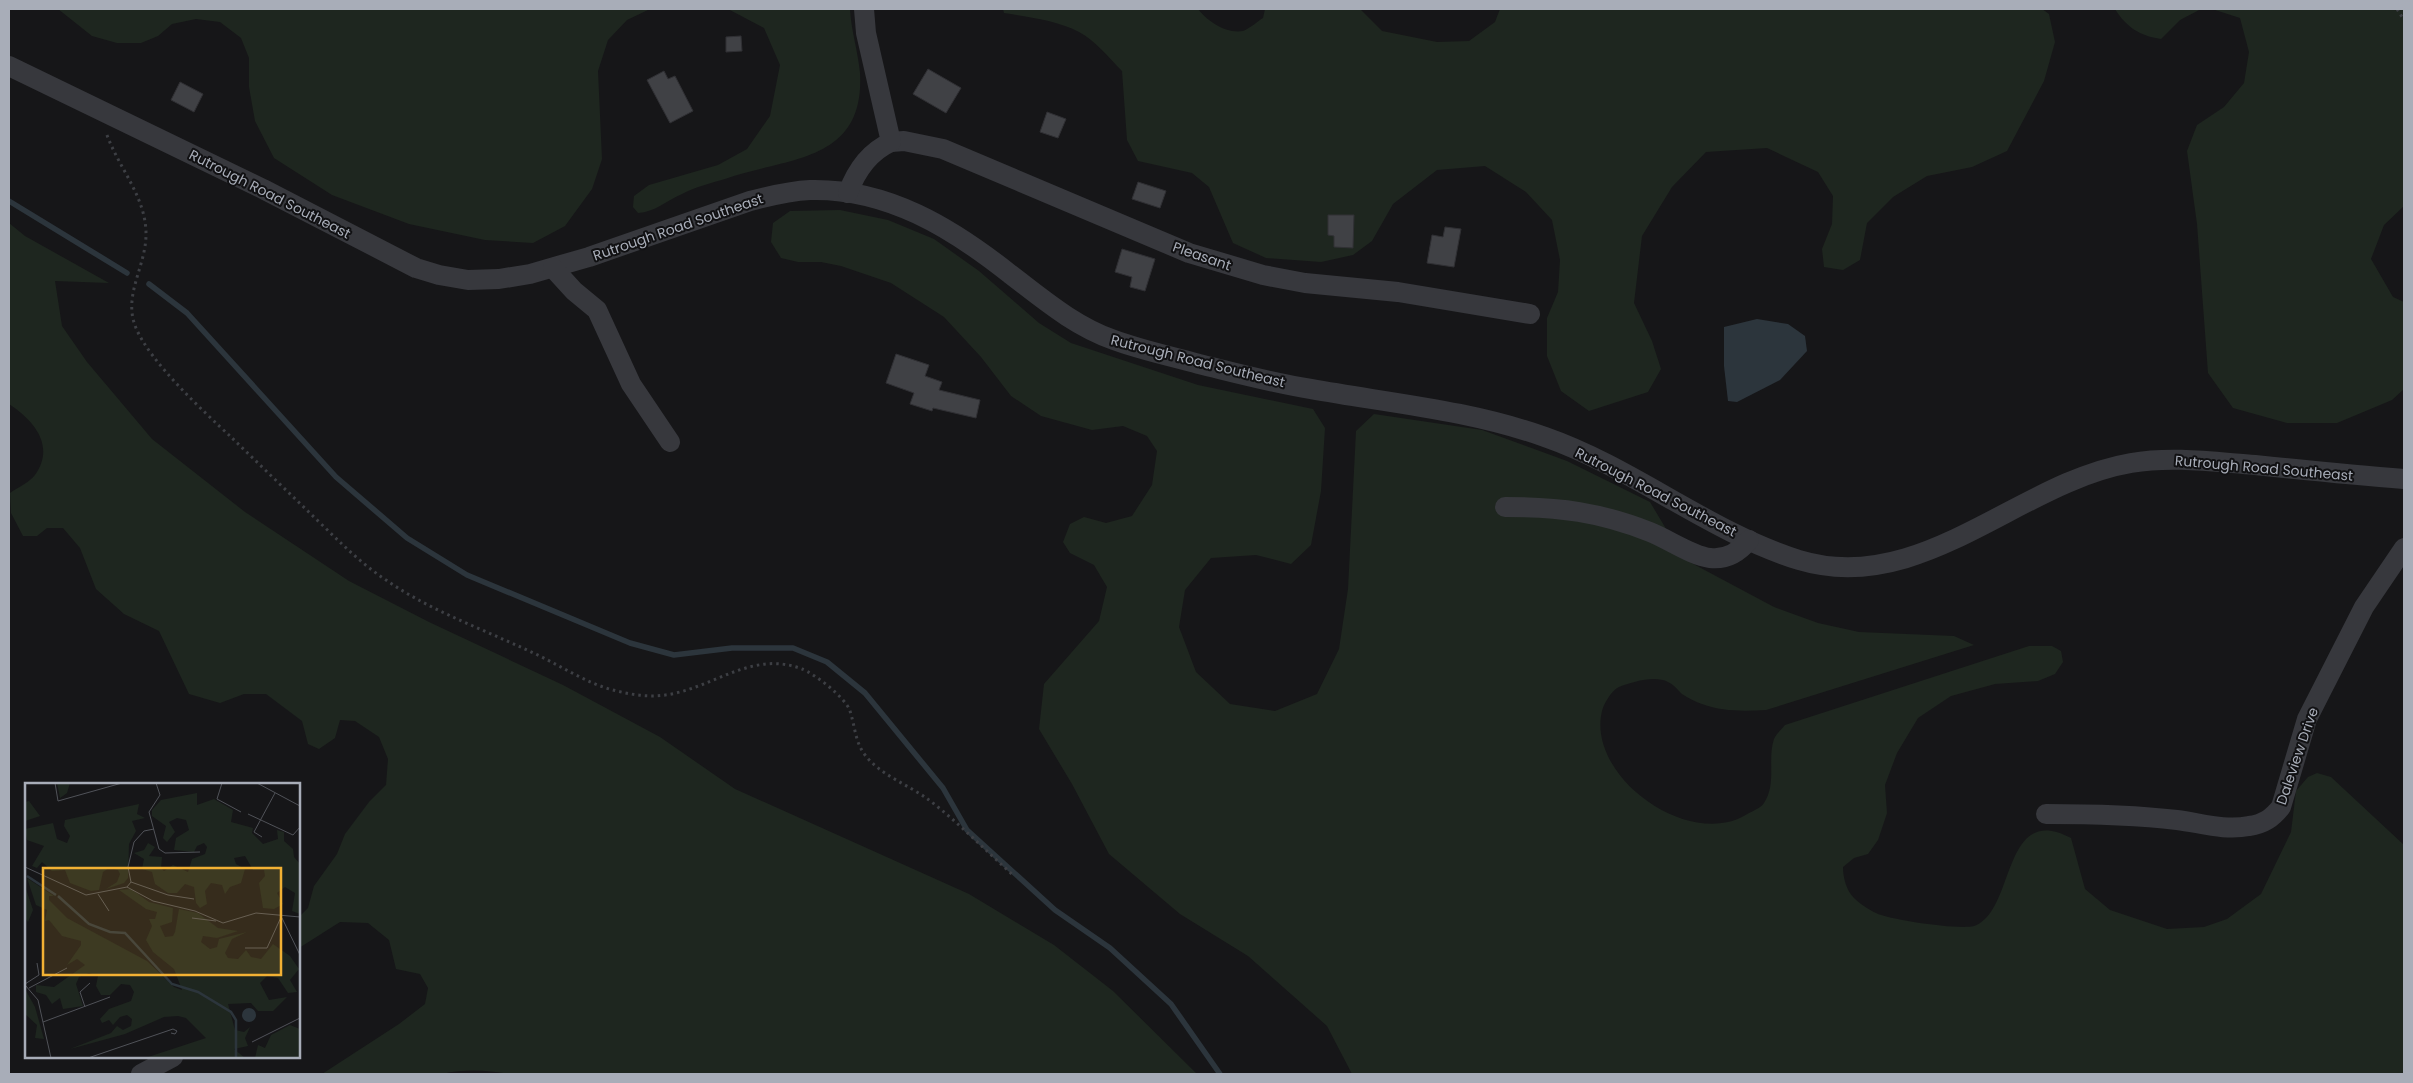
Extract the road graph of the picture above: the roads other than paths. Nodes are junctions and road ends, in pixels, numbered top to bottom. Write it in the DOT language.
graph roads {
  1 [pos="864,9"];
  2 [pos="9,66"];
  3 [pos="891,142"];
  4 [pos="848,192"];
  5 [pos="553,268"];
  6 [pos="1530,314"];
  7 [pos="670,442"];
  8 [pos="2404,479"];
  9 [pos="1505,507"];
  10 [pos="1750,540"];
  11 [pos="2404,548"];
  12 [pos="2046,814"];
  13 [pos="171,1058"];
  14 [pos="141,1074"];
  1 -- 3 [label="street"];
  2 -- 5 [label="street, Rutrough Road Southeast"];
  3 -- 4 [label="street"];
  3 -- 6 [label="street, Pleasant"];
  4 -- 5 [label="street, Rutrough Road Southeast"];
  4 -- 10 [label="street, Rutrough Road Southeast"];
  5 -- 7 [label="street"];
  8 -- 10 [label="street, Rutrough Road Southeast"];
  9 -- 10 [label="street"];
  11 -- 12 [label="street, Daleview Drive"];
  13 -- 14 [label="street"];
}
